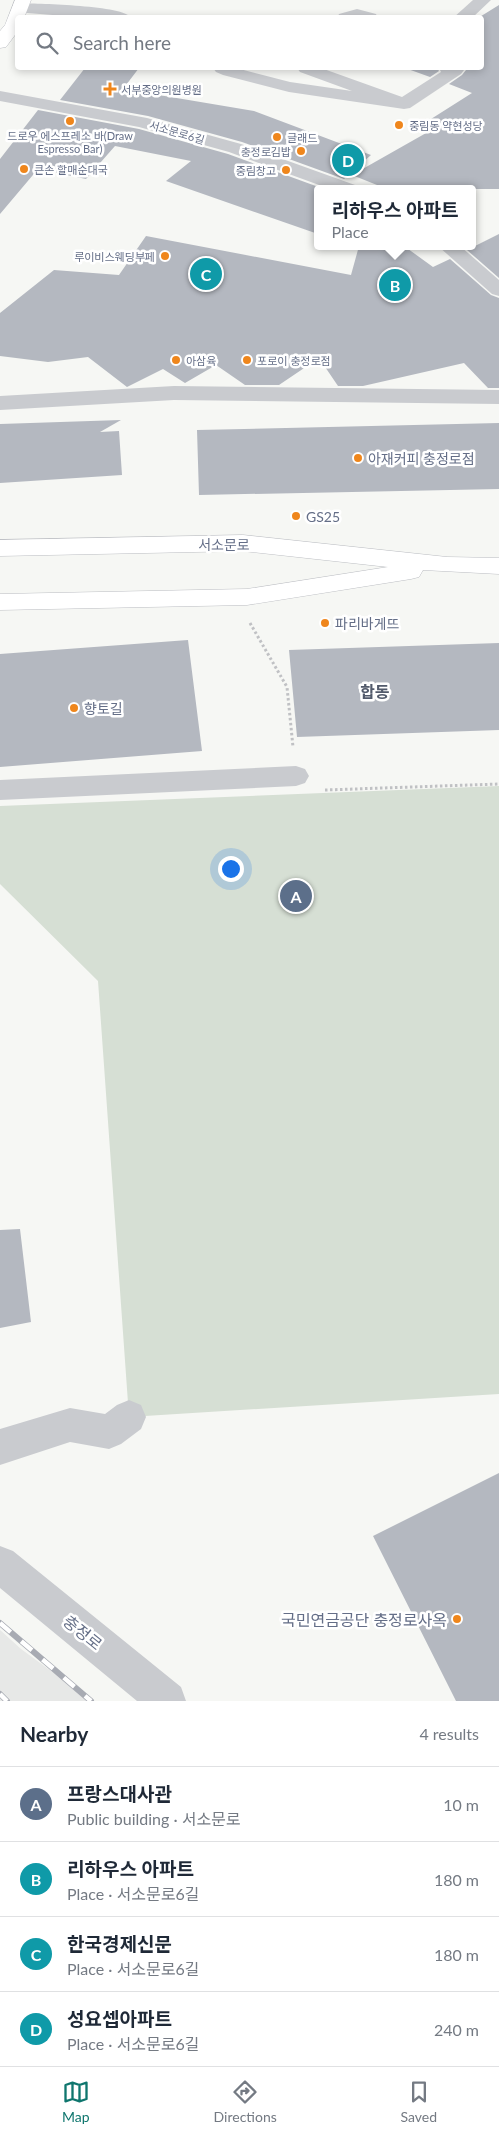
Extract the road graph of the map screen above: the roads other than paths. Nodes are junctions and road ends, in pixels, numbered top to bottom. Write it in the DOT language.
graph roads {
  1 [pos="484,0"];
  2 [pos="22,4"];
  3 [pos="499,5"];
  4 [pos="115,15"];
  5 [pos="465,15"];
  6 [pos="15,20"];
  7 [pos="0,43"];
  8 [pos="227,70"];
  9 [pos="311,70"];
  10 [pos="455,70"];
  11 [pos="0,96"];
  12 [pos="404,104"];
  13 [pos="337,185"];
  14 [pos="453,250"];
  15 [pos="499,290"];
  16 [pos="499,397"];
  17 [pos="0,404"];
  18 [pos="0,548"];
  19 [pos="447,565"];
  20 [pos="499,566"];
  21 [pos="0,602"];
  22 [pos="296,776"];
  23 [pos="0,790"];
  24 [pos="129,1417"];
  25 [pos="0,1447"];
  26 [pos="0,1564"];
  27 [pos="167,1701"];
  1 -- 3 [label="street"];
  1 -- 5 [label="street"];
  2 -- 4 [label="street"];
  6 -- 7 [label="main road"];
  8 -- 12 [label="street"];
  9 -- 12 [label="street"];
  10 -- 12 [label="street"];
  11 -- 13 [label="street, 서소문로6길"];
  14 -- 15 [label="street"];
  16 -- 17 [label="street"];
  18 -- 19 [label="main road, 서소문로"];
  19 -- 20 [label="main road, 서소문로"];
  19 -- 21 [label="main road, 서소문로"];
  22 -- 23 [label="street"];
  24 -- 25 [label="street"];
  26 -- 27 [label="street, 충정로"];
}
